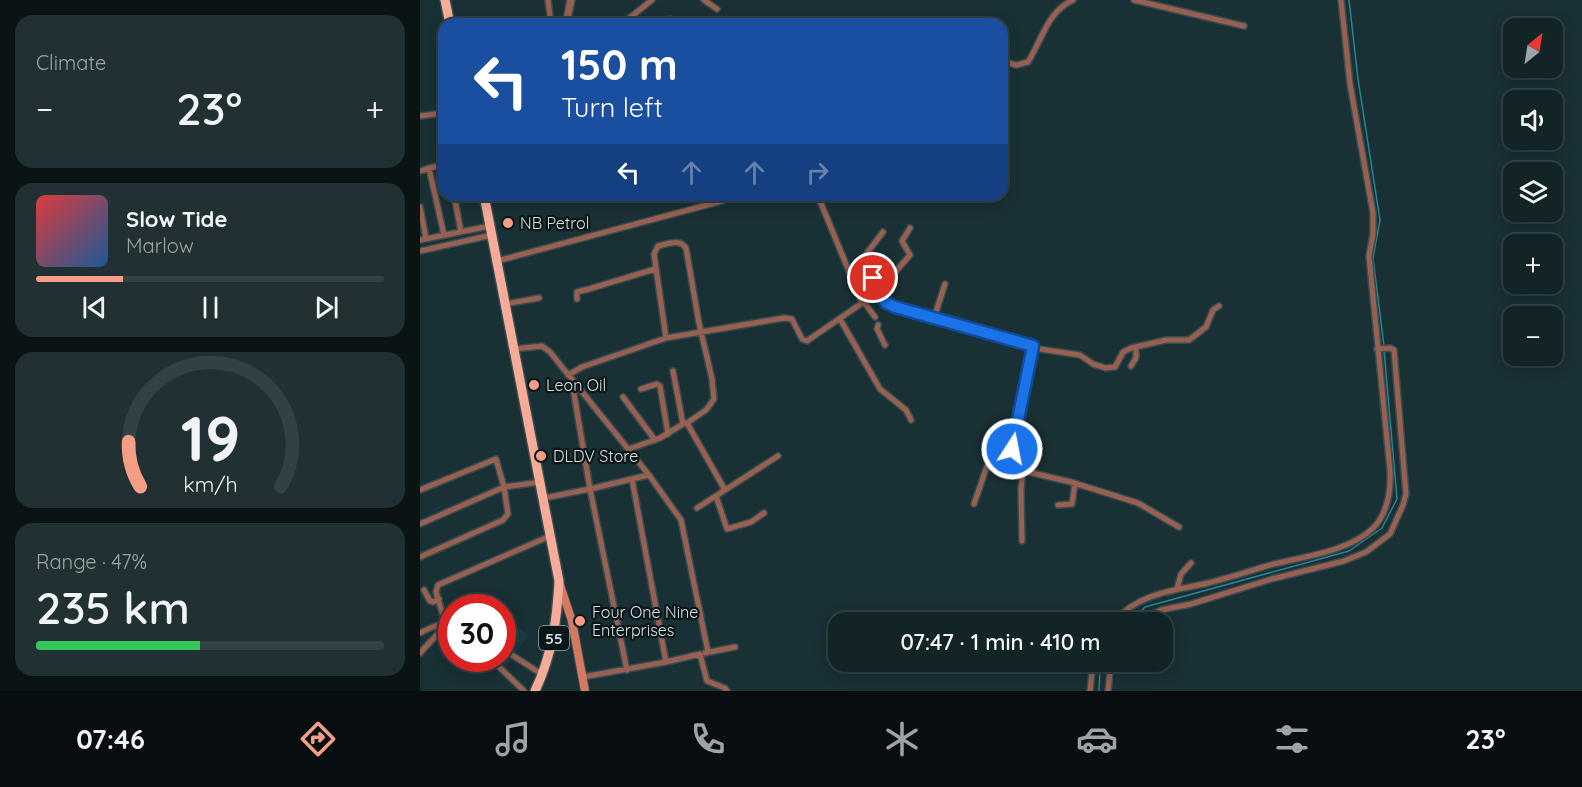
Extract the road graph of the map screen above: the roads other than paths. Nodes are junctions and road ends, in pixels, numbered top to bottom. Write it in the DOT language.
graph roads {
  1 [pos="445,0"];
  2 [pos="548,0"];
  3 [pos="571,0"];
  4 [pos="652,0"];
  5 [pos="704,0"];
  6 [pos="1073,0"];
  7 [pos="1134,0"];
  8 [pos="1341,0"];
  9 [pos="717,9"];
  10 [pos="449,18"];
  11 [pos="550,18"];
  12 [pos="567,18"];
  13 [pos="630,18"];
  14 [pos="1244,26"];
  15 [pos="1008,63"];
  16 [pos="438,114"];
  17 [pos="420,116"];
  18 [pos="438,166"];
  19 [pos="429,168"];
  20 [pos="420,171"];
  21 [pos="455,201"];
  22 [pos="485,201"];
  23 [pos="722,201"];
  24 [pos="820,201"];
  25 [pos="420,207"];
  26 [pos="910,228"];
  27 [pos="491,231"];
  28 [pos="461,232"];
  29 [pos="883,232"];
  30 [pos="444,235"];
  31 [pos="423,239"];
  32 [pos="420,251"];
  33 [pos="497,261"];
  34 [pos="655,268"];
  35 [pos="945,284"];
  36 [pos="879,291"];
  37 [pos="539,298"];
  38 [pos="577,299"];
  39 [pos="863,303"];
  40 [pos="505,304"];
  41 [pos="1219,306"];
  42 [pos="875,316"];
  43 [pos="934,318"];
  44 [pos="840,319"];
  45 [pos="879,325"];
  46 [pos="702,332"];
  47 [pos="666,338"];
  48 [pos="885,345"];
  49 [pos="1033,348"];
  50 [pos="1136,348"];
  51 [pos="514,349"];
  52 [pos="1379,349"];
  53 [pos="1131,366"];
  54 [pos="673,371"];
  55 [pos="570,377"];
  56 [pos="640,389"];
  57 [pos="623,397"];
  58 [pos="911,420"];
  59 [pos="685,423"];
  60 [pos="668,434"];
  61 [pos="656,440"];
  62 [pos="629,449"];
  63 [pos="778,456"];
  64 [pos="1009,466"];
  65 [pos="1023,470"];
  66 [pos="649,475"];
  67 [pos="632,479"];
  68 [pos="541,482"];
  69 [pos="1075,483"];
  70 [pos="504,487"];
  71 [pos="590,489"];
  72 [pos="420,490"];
  73 [pos="725,490"];
  74 [pos="716,496"];
  75 [pos="544,498"];
  76 [pos="974,504"];
  77 [pos="1058,505"];
  78 [pos="697,508"];
  79 [pos="764,513"];
  80 [pos="420,524"];
  81 [pos="1179,527"];
  82 [pos="550,536"];
  83 [pos="1022,541"];
  84 [pos="420,557"];
  85 [pos="1191,563"];
  86 [pos="559,581"];
  87 [pos="1177,589"];
  88 [pos="424,590"];
  89 [pos="438,597"];
  90 [pos="438,600"];
  91 [pos="1126,612"];
  92 [pos="1157,612"];
  93 [pos="438,626"];
  94 [pos="420,633"];
  95 [pos="438,637"];
  96 [pos="735,647"];
  97 [pos="708,652"];
  98 [pos="420,653"];
  99 [pos="700,654"];
  100 [pos="516,658"];
  101 [pos="666,662"];
  102 [pos="627,670"];
  103 [pos="504,672"];
  104 [pos="1092,672"];
  105 [pos="1110,672"];
  106 [pos="543,675"];
  107 [pos="583,677"];
  108 [pos="524,691"];
  109 [pos="535,691"];
  110 [pos="585,691"];
  111 [pos="727,691"];
  112 [pos="1090,691"];
  113 [pos="1108,691"];
  1 -- 10 [label="highway"];
  2 -- 11 [label="street"];
  3 -- 12 [label="street"];
  4 -- 13 [label="street"];
  5 -- 9 [label="street"];
  6 -- 15 [label="street"];
  7 -- 14 [label="street"];
  8 -- 52 [label="street"];
  16 -- 17 [label="street"];
  18 -- 19 [label="street"];
  19 -- 20 [label="street"];
  19 -- 30 [label="street"];
  21 -- 28 [label="street"];
  22 -- 27 [label="highway, 55"];
  23 -- 33 [label="street"];
  24 -- 39 [label="street"];
  25 -- 31 [label="street"];
  26 -- 36 [label="street"];
  27 -- 28 [label="street"];
  27 -- 32 [label="street"];
  27 -- 33 [label="highway, 55"];
  28 -- 30 [label="street"];
  29 -- 36 [label="street"];
  30 -- 31 [label="street"];
  33 -- 40 [label="highway, 55"];
  34 -- 38 [label="street"];
  34 -- 46 [label="street"];
  34 -- 47 [label="street"];
  35 -- 43 [label="street"];
  36 -- 39 [label="street"];
  36 -- 43 [label="street"];
  37 -- 40 [label="street"];
  39 -- 42 [label="street"];
  39 -- 44 [label="street"];
  40 -- 51 [label="highway, 55"];
  41 -- 50 [label="street"];
  43 -- 49 [label="street"];
  44 -- 46 [label="street"];
  44 -- 58 [label="street"];
  45 -- 48 [label="street"];
  46 -- 47 [label="street"];
  46 -- 59 [label="street"];
  47 -- 55 [label="street"];
  49 -- 50 [label="street"];
  49 -- 64 [label="street"];
  50 -- 53 [label="street"];
  51 -- 55 [label="street"];
  51 -- 68 [label="highway, 55"];
  52 -- 87 [label="street"];
  52 -- 92 [label="street"];
  54 -- 59 [label="street"];
  55 -- 62 [label="street"];
  55 -- 71 [label="street"];
  56 -- 60 [label="street"];
  57 -- 61 [label="street"];
  59 -- 60 [label="street"];
  59 -- 73 [label="street"];
  60 -- 61 [label="street"];
  61 -- 62 [label="street"];
  62 -- 66 [label="street"];
  63 -- 73 [label="street"];
  64 -- 65 [label="street"];
  64 -- 76 [label="street"];
  65 -- 69 [label="street"];
  65 -- 83 [label="street"];
  66 -- 67 [label="street"];
  66 -- 97 [label="street"];
  67 -- 71 [label="street"];
  67 -- 101 [label="street"];
  68 -- 70 [label="street"];
  68 -- 75 [label="highway, 55"];
  69 -- 77 [label="street"];
  69 -- 81 [label="street"];
  70 -- 72 [label="street"];
  70 -- 80 [label="street"];
  70 -- 84 [label="street"];
  71 -- 75 [label="street"];
  71 -- 102 [label="street"];
  73 -- 74 [label="street"];
  74 -- 78 [label="street"];
  74 -- 79 [label="street"];
  75 -- 82 [label="highway, 55"];
  82 -- 86 [label="highway, 55"];
  82 -- 89 [label="street"];
  85 -- 87 [label="street"];
  86 -- 106 [label="highway, 55"];
  86 -- 107 [label="main road"];
  87 -- 91 [label="street"];
  88 -- 90 [label="street"];
  93 -- 94 [label="street"];
  95 -- 98 [label="street"];
  96 -- 97 [label="street"];
  97 -- 99 [label="street"];
  99 -- 101 [label="street"];
  99 -- 111 [label="street"];
  100 -- 106 [label="street"];
  101 -- 102 [label="street"];
  102 -- 107 [label="street"];
  103 -- 108 [label="street"];
  104 -- 112 [label="street"];
  105 -- 113 [label="street"];
  106 -- 109 [label="highway, 55"];
  107 -- 110 [label="main road"];
}
